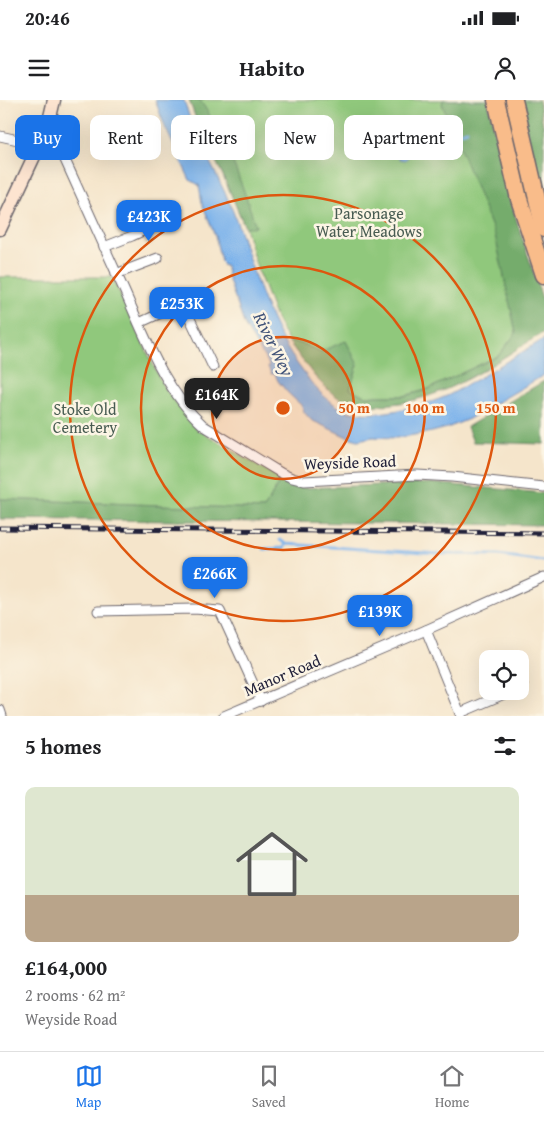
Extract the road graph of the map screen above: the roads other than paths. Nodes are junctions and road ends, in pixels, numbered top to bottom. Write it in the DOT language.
graph roads {
  1 [pos="54,100"];
  2 [pos="496,100"];
  3 [pos="514,100"];
  4 [pos="50,115"];
  5 [pos="0,136"];
  6 [pos="15,139"];
  7 [pos="32,160"];
  8 [pos="65,160"];
  9 [pos="146,209"];
  10 [pos="0,229"];
  11 [pos="544,229"];
  12 [pos="104,247"];
  13 [pos="158,258"];
  14 [pos="116,274"];
  15 [pos="544,275"];
  16 [pos="139,323"];
  17 [pos="213,366"];
  18 [pos="544,487"];
  19 [pos="544,577"];
  20 [pos="98,611"];
  21 [pos="426,630"];
  22 [pos="492,700"];
  23 [pos="261,701"];
  24 [pos="0,710"];
  25 [pos="461,715"];
  26 [pos="2,716"];
  27 [pos="224,716"];
  1 -- 4 [label="street"];
  2 -- 15 [label="highway"];
  3 -- 11 [label="highway"];
  5 -- 6 [label="street"];
  7 -- 10 [label="street"];
  8 -- 12 [label="street, Weyside Road"];
  9 -- 12 [label="street"];
  12 -- 14 [label="street, Weyside Road"];
  13 -- 14 [label="street"];
  14 -- 16 [label="street, Weyside Road"];
  16 -- 17 [label="street"];
  16 -- 18 [label="street, Weyside Road"];
  19 -- 21 [label="street, Manor Road"];
  20 -- 23 [label="street"];
  21 -- 23 [label="street, Manor Road"];
  21 -- 25 [label="street"];
  22 -- 25 [label="street"];
  23 -- 27 [label="street, Manor Road"];
  24 -- 26 [label="street"];
}
